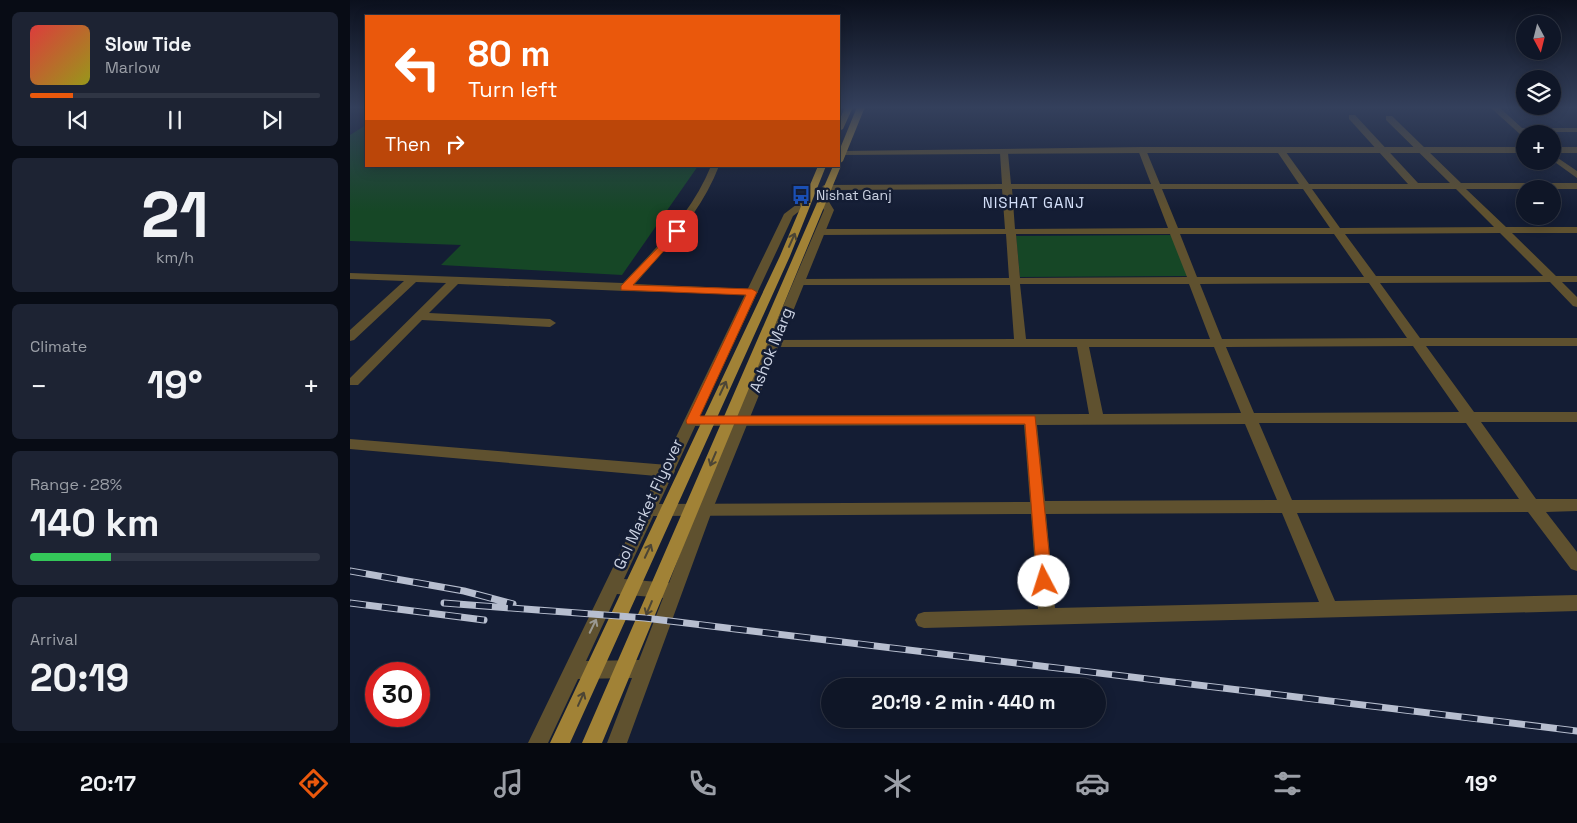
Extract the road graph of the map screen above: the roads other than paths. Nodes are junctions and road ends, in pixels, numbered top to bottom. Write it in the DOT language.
graph roads {
  1 [pos="847,142"];
  2 [pos="1374,142"];
  3 [pos="1412,142"];
  4 [pos="1142,150"];
  5 [pos="1280,150"];
  6 [pos="1382,150"];
  7 [pos="1420,150"];
  8 [pos="1516,150"];
  9 [pos="1561,150"];
  10 [pos="1577,150"];
  11 [pos="1004,153"];
  12 [pos="840,158"];
  13 [pos="1561,163"];
  14 [pos="715,167"];
  15 [pos="822,167"];
  16 [pos="836,167"];
  17 [pos="1577,175"];
  18 [pos="1306,186"];
  19 [pos="1415,186"];
  20 [pos="1457,186"];
  21 [pos="1577,186"];
  22 [pos="1006,187"];
  23 [pos="1157,187"];
  24 [pos="825,193"];
  25 [pos="808,200"];
  26 [pos="812,224"];
  27 [pos="1174,230"];
  28 [pos="1337,230"];
  29 [pos="1502,230"];
  30 [pos="1577,230"];
  31 [pos="1011,231"];
  32 [pos="355,276"];
  33 [pos="413,279"];
  34 [pos="1553,279"];
  35 [pos="1577,279"];
  36 [pos="1194,280"];
  37 [pos="1372,280"];
  38 [pos="454,281"];
  39 [pos="1016,281"];
  40 [pos="799,282"];
  41 [pos="350,284"];
  42 [pos="625,288"];
  43 [pos="752,292"];
  44 [pos="1577,302"];
  45 [pos="420,316"];
  46 [pos="550,323"];
  47 [pos="350,337"];
  48 [pos="1417,342"];
  49 [pos="1577,342"];
  50 [pos="1218,343"];
  51 [pos="774,344"];
  52 [pos="1020,344"];
  53 [pos="1082,344"];
  54 [pos="354,382"];
  55 [pos="1470,417"];
  56 [pos="1577,417"];
  57 [pos="1250,418"];
  58 [pos="1030,419"];
  59 [pos="1097,419"];
  60 [pos="692,421"];
  61 [pos="741,422"];
  62 [pos="350,444"];
  63 [pos="668,471"];
  64 [pos="1532,505"];
  65 [pos="1577,505"];
  66 [pos="1287,507"];
  67 [pos="1038,509"];
  68 [pos="649,510"];
  69 [pos="704,511"];
  70 [pos="1577,564"];
  71 [pos="611,586"];
  72 [pos="674,591"];
  73 [pos="1577,603"];
  74 [pos="1330,609"];
  75 [pos="1047,617"];
  76 [pos="924,620"];
  77 [pos="645,669"];
  78 [pos="573,670"];
  79 [pos="538,743"];
  80 [pos="560,743"];
  81 [pos="592,743"];
  82 [pos="617,743"];
  1 -- 12 [label="main road"];
  2 -- 6 [label="street"];
  3 -- 7 [label="street"];
  4 -- 5 [label="street"];
  4 -- 11 [label="street"];
  4 -- 23 [label="street"];
  5 -- 6 [label="street"];
  5 -- 18 [label="street"];
  6 -- 7 [label="street"];
  6 -- 19 [label="street"];
  7 -- 8 [label="street"];
  7 -- 20 [label="street"];
  9 -- 10 [label="street"];
  11 -- 12 [label="street"];
  11 -- 22 [label="street"];
  13 -- 17 [label="street"];
  14 -- 42 [label="street"];
  15 -- 25 [label="main road"];
  16 -- 24 [label="main road, Ashok Marg"];
  18 -- 19 [label="street"];
  18 -- 23 [label="street"];
  18 -- 28 [label="street"];
  19 -- 20 [label="street"];
  20 -- 21 [label="street"];
  20 -- 29 [label="street"];
  22 -- 23 [label="street"];
  22 -- 24 [label="street"];
  22 -- 31 [label="street"];
  23 -- 27 [label="street"];
  24 -- 26 [label="street, Ashok Marg"];
  25 -- 26 [label="main road, Gol Market Flyover"];
  25 -- 43 [label="street"];
  26 -- 31 [label="street"];
  26 -- 40 [label="street, Ashok Marg"];
  80 -- 26 [label="main road, Gol Market Flyover, one-way"];
  26 -- 81 [label="main road, Gol Market Flyover, one-way"];
  27 -- 28 [label="street"];
  27 -- 31 [label="street"];
  27 -- 36 [label="street"];
  28 -- 29 [label="street"];
  28 -- 37 [label="street"];
  29 -- 30 [label="street"];
  29 -- 34 [label="street"];
  31 -- 39 [label="street"];
  32 -- 33 [label="street"];
  32 -- 41 [label="street"];
  33 -- 38 [label="street"];
  33 -- 47 [label="street"];
  34 -- 35 [label="street"];
  34 -- 37 [label="street"];
  34 -- 44 [label="street"];
  36 -- 37 [label="street"];
  36 -- 39 [label="street"];
  36 -- 50 [label="street"];
  37 -- 48 [label="street"];
  38 -- 42 [label="street"];
  38 -- 45 [label="street"];
  39 -- 40 [label="street"];
  39 -- 52 [label="street"];
  40 -- 51 [label="street, Ashok Marg"];
  42 -- 43 [label="street"];
  43 -- 60 [label="street"];
  45 -- 46 [label="street"];
  45 -- 54 [label="street"];
  48 -- 49 [label="street"];
  48 -- 50 [label="street"];
  48 -- 55 [label="street"];
  50 -- 53 [label="street"];
  50 -- 57 [label="street"];
  51 -- 52 [label="street"];
  51 -- 61 [label="street, Ashok Marg"];
  52 -- 53 [label="street"];
  53 -- 59 [label="street"];
  55 -- 56 [label="street"];
  55 -- 57 [label="street"];
  55 -- 64 [label="street"];
  57 -- 59 [label="street"];
  57 -- 66 [label="street"];
  58 -- 59 [label="street"];
  58 -- 61 [label="street"];
  58 -- 67 [label="street"];
  60 -- 61 [label="street"];
  60 -- 63 [label="street"];
  61 -- 69 [label="street, Ashok Marg"];
  62 -- 63 [label="street"];
  63 -- 68 [label="street"];
  64 -- 65 [label="street"];
  64 -- 66 [label="street"];
  64 -- 70 [label="street"];
  66 -- 67 [label="street"];
  66 -- 74 [label="street"];
  67 -- 69 [label="street"];
  67 -- 75 [label="street"];
  68 -- 69 [label="street"];
  68 -- 71 [label="street"];
  69 -- 72 [label="street, Ashok Marg"];
  71 -- 72 [label="street"];
  78 -- 71 [label="street, one-way"];
  72 -- 77 [label="street, Ashok Marg"];
  73 -- 74 [label="street"];
  74 -- 75 [label="street"];
  75 -- 76 [label="street"];
  77 -- 78 [label="street"];
  77 -- 82 [label="street, Ashok Marg"];
  78 -- 79 [label="street"];
}
